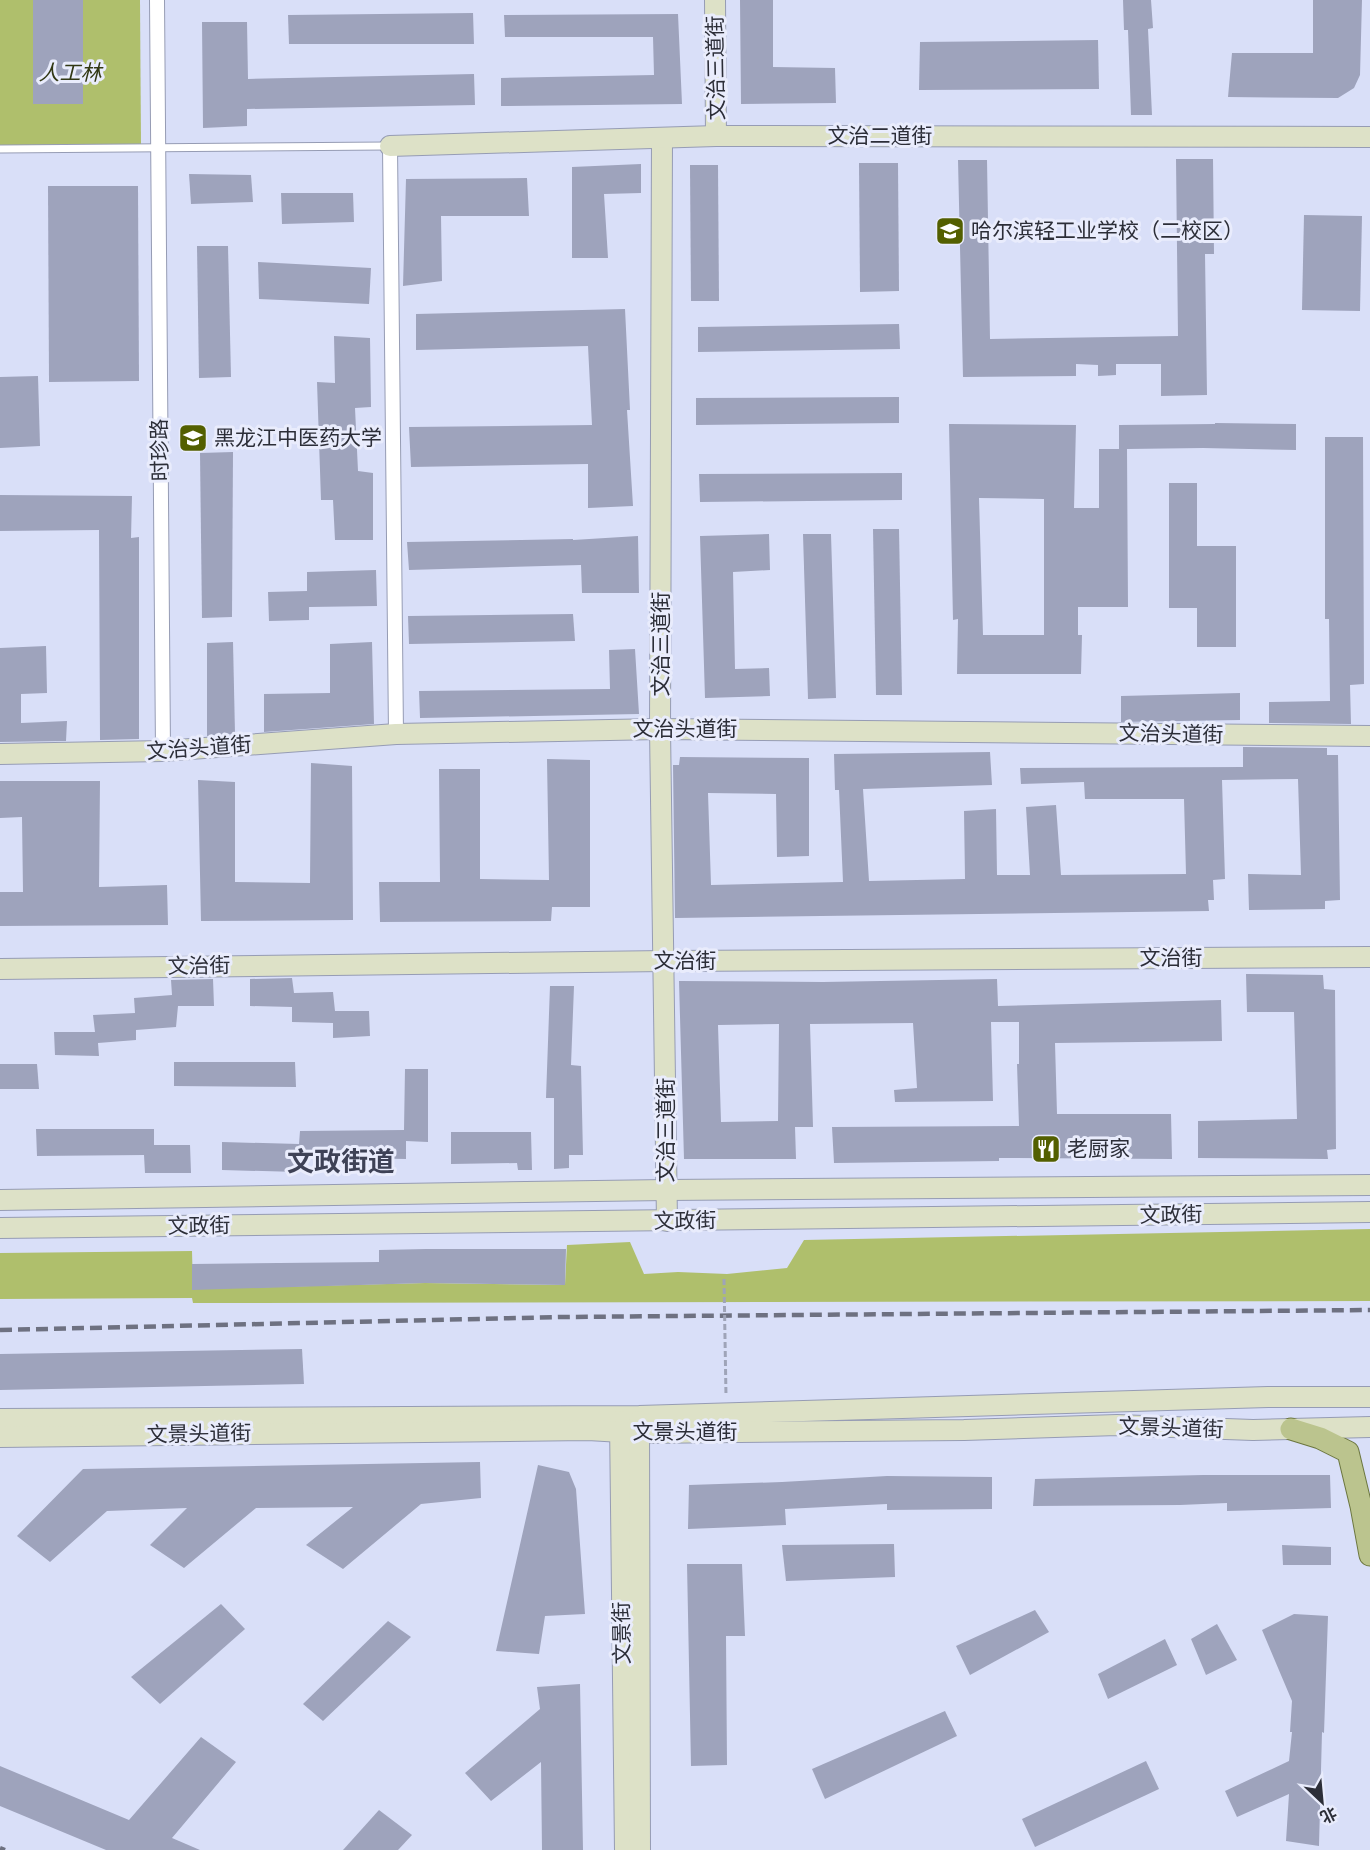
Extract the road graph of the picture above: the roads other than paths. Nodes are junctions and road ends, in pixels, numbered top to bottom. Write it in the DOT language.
graph roads {
  1 [pos="157,0"];
  2 [pos="715,0"];
  3 [pos="716,136"];
  4 [pos="1370,137"];
  5 [pos="662,139"];
  6 [pos="390,146"];
  7 [pos="159,148"];
  8 [pos="0,149"];
  9 [pos="660,729"];
  10 [pos="396,734"];
  11 [pos="1370,736"];
  12 [pos="164,751"];
  13 [pos="0,754"];
  14 [pos="1370,957"];
  15 [pos="665,961"];
  16 [pos="0,969"];
  17 [pos="1370,1185"];
  18 [pos="666,1190"];
  19 [pos="0,1200"];
  20 [pos="1370,1212"];
  21 [pos="667,1221"];
  22 [pos="0,1228"];
  23 [pos="1370,1397"];
  24 [pos="0,1419"];
  25 [pos="629,1424"];
  26 [pos="1370,1427"];
  27 [pos="1291,1429"];
  28 [pos="0,1437"];
  29 [pos="1370,1555"];
  30 [pos="625,1850"];
  31 [pos="640,1850"];
  1 -- 7 [label="street, 时珍路"];
  2 -- 3 [label="main road, 文治三道街"];
  3 -- 4 [label="main road, 文治二道街"];
  3 -- 5 [label="main road, 文治二道街"];
  5 -- 6 [label="main road, 文治二道街"];
  5 -- 9 [label="main road, 文治三道街"];
  6 -- 7 [label="lane"];
  6 -- 10 [label="street"];
  7 -- 8 [label="lane"];
  7 -- 12 [label="street, 时珍路"];
  9 -- 10 [label="main road, 文治头道街"];
  9 -- 11 [label="main road, 文治头道街"];
  9 -- 15 [label="main road, 文治三道街"];
  10 -- 12 [label="main road, 文治头道街"];
  12 -- 13 [label="main road, 文治头道街"];
  14 -- 15 [label="main road, 文治街"];
  15 -- 16 [label="main road, 文治街"];
  15 -- 18 [label="main road, 文治三道街"];
  17 -- 18 [label="main road, 文政街"];
  18 -- 19 [label="main road, 文政街"];
  18 -- 21 [label="main road, 文治三道街"];
  20 -- 21 [label="main road, 文政街"];
  21 -- 22 [label="main road, 文政街"];
  23 -- 25 [label="main road, 文景头道街"];
  24 -- 25 [label="main road, 文景头道街"];
  25 -- 27 [label="main road, 文景头道街"];
  25 -- 28 [label="main road, 文景头道街"];
  25 -- 30 [label="main road, 文景街"];
  25 -- 31 [label="main road, 文景街"];
  26 -- 27 [label="main road, 文景头道街"];
  27 -- 29 [label="main road"];
}
